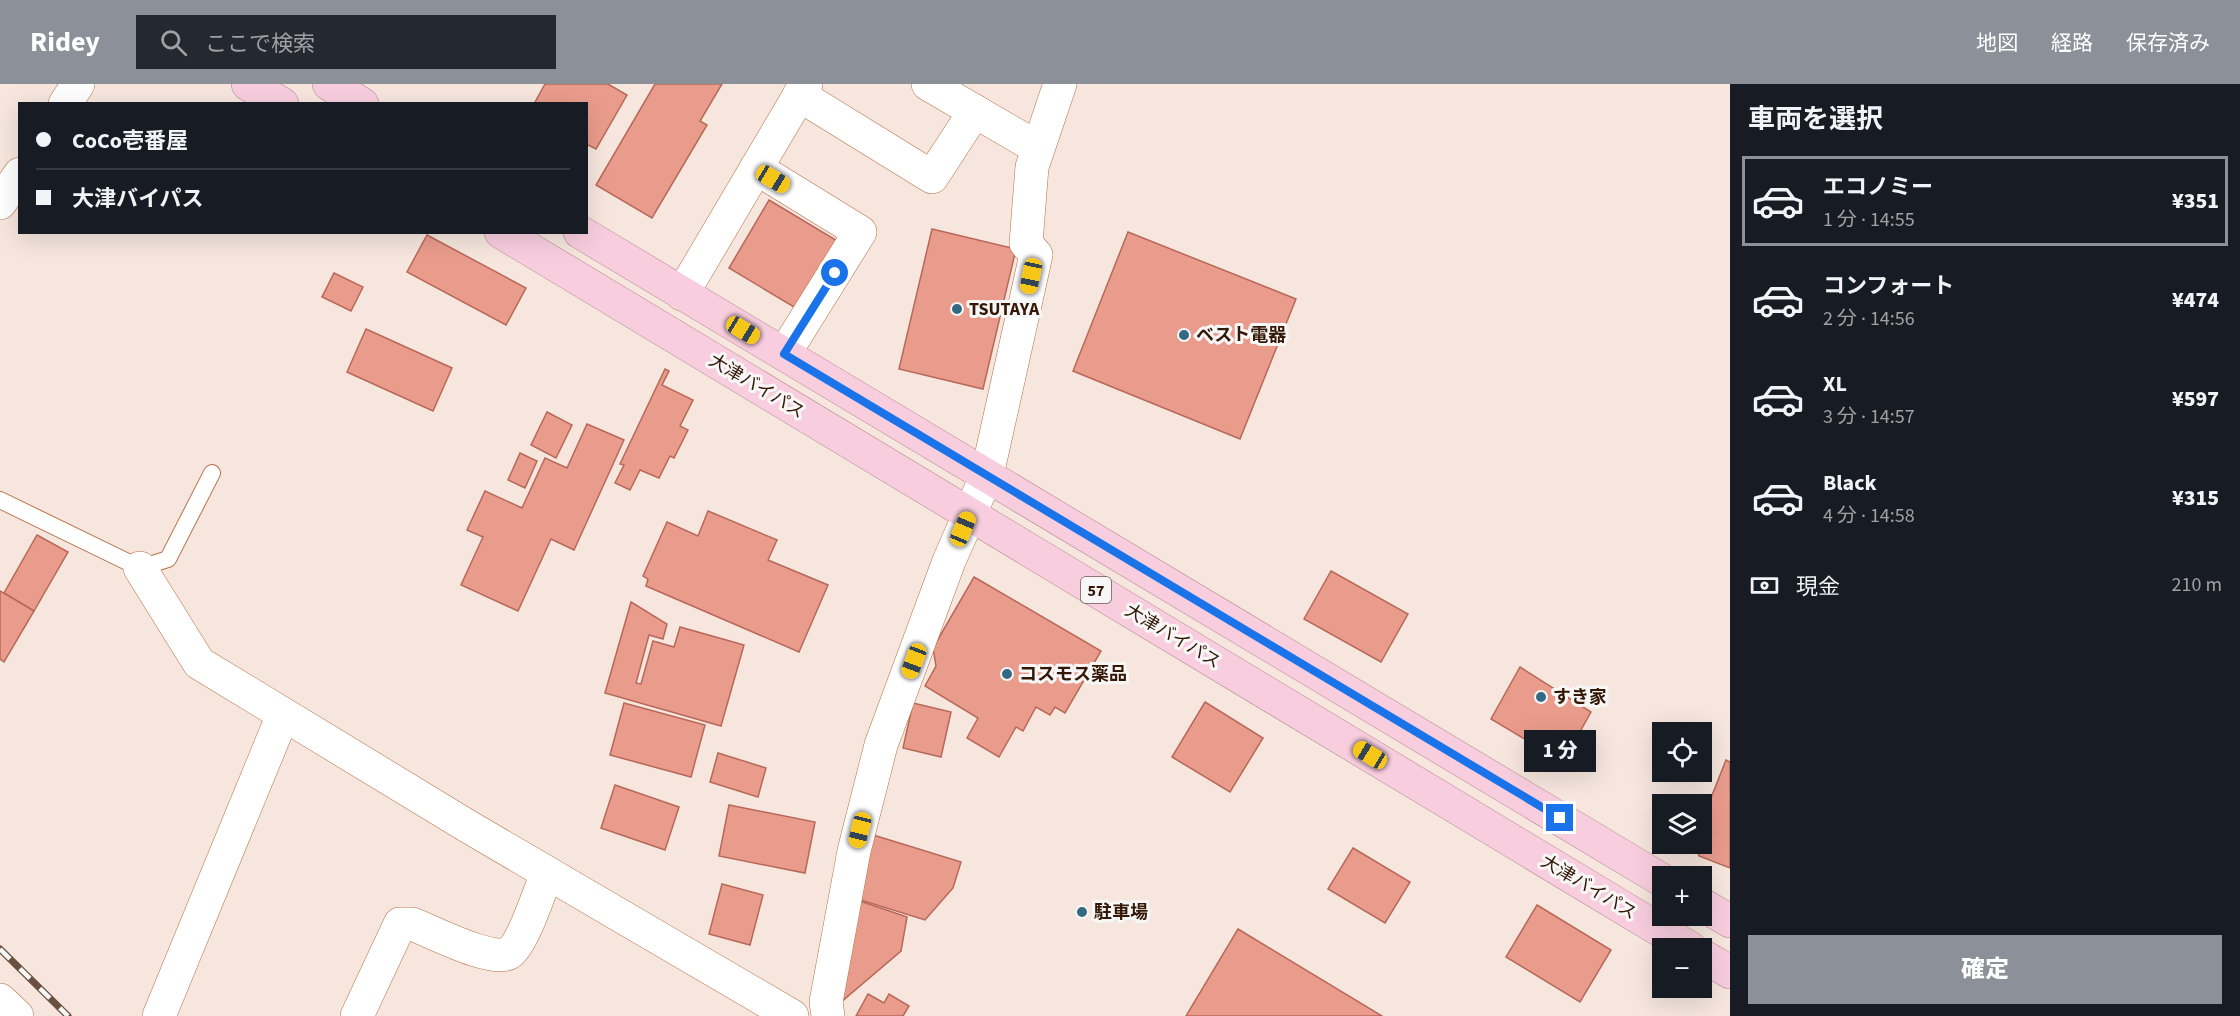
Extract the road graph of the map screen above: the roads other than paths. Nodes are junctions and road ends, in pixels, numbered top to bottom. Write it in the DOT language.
graph roads {
  1 [pos="78,84"];
  2 [pos="248,84"];
  3 [pos="329,84"];
  4 [pos="928,84"];
  5 [pos="1060,84"];
  6 [pos="802,90"];
  7 [pos="66,102"];
  8 [pos="279,102"];
  9 [pos="359,102"];
  10 [pos="975,111"];
  11 [pos="1038,148"];
  12 [pos="756,168"];
  13 [pos="18,177"];
  14 [pos="0,203"];
  15 [pos="504,234"];
  16 [pos="583,234"];
  17 [pos="682,294"];
  18 [pos="784,354"];
  19 [pos="212,474"];
  20 [pos="987,475"];
  21 [pos="0,500"];
  22 [pos="969,513"];
  23 [pos="140,568"];
  24 [pos="283,716"];
  25 [pos="547,873"];
  26 [pos="1652,874"];
  27 [pos="1712,910"];
  28 [pos="1730,921"];
  29 [pos="1673,938"];
  30 [pos="1712,961"];
  31 [pos="1730,972"];
  32 [pos="0,1000"];
  33 [pos="17,1016"];
  34 [pos="159,1016"];
  35 [pos="357,1016"];
  36 [pos="792,1016"];
  37 [pos="828,1016"];
  1 -- 7 [label="street"];
  2 -- 8 [label="highway"];
  3 -- 9 [label="highway"];
  4 -- 10 [label="street"];
  5 -- 11 [label="street"];
  6 -- 10 [label="street"];
  6 -- 12 [label="street"];
  10 -- 11 [label="street"];
  11 -- 20 [label="street"];
  12 -- 17 [label="street"];
  12 -- 18 [label="street"];
  13 -- 14 [label="street"];
  15 -- 22 [label="highway, 大津バイパス / 57"];
  16 -- 17 [label="highway, 57"];
  17 -- 18 [label="highway, 57"];
  18 -- 20 [label="highway, 57"];
  19 -- 23 [label="lane"];
  20 -- 22 [label="street"];
  20 -- 26 [label="highway, 57"];
  21 -- 23 [label="lane"];
  22 -- 29 [label="highway, 大津バイパス / 57"];
  22 -- 37 [label="street"];
  23 -- 24 [label="street"];
  24 -- 25 [label="street"];
  24 -- 34 [label="street"];
  25 -- 35 [label="street"];
  25 -- 36 [label="street"];
  27 -- 28 [label="highway"];
  30 -- 31 [label="highway"];
  32 -- 33 [label="street"];
}
